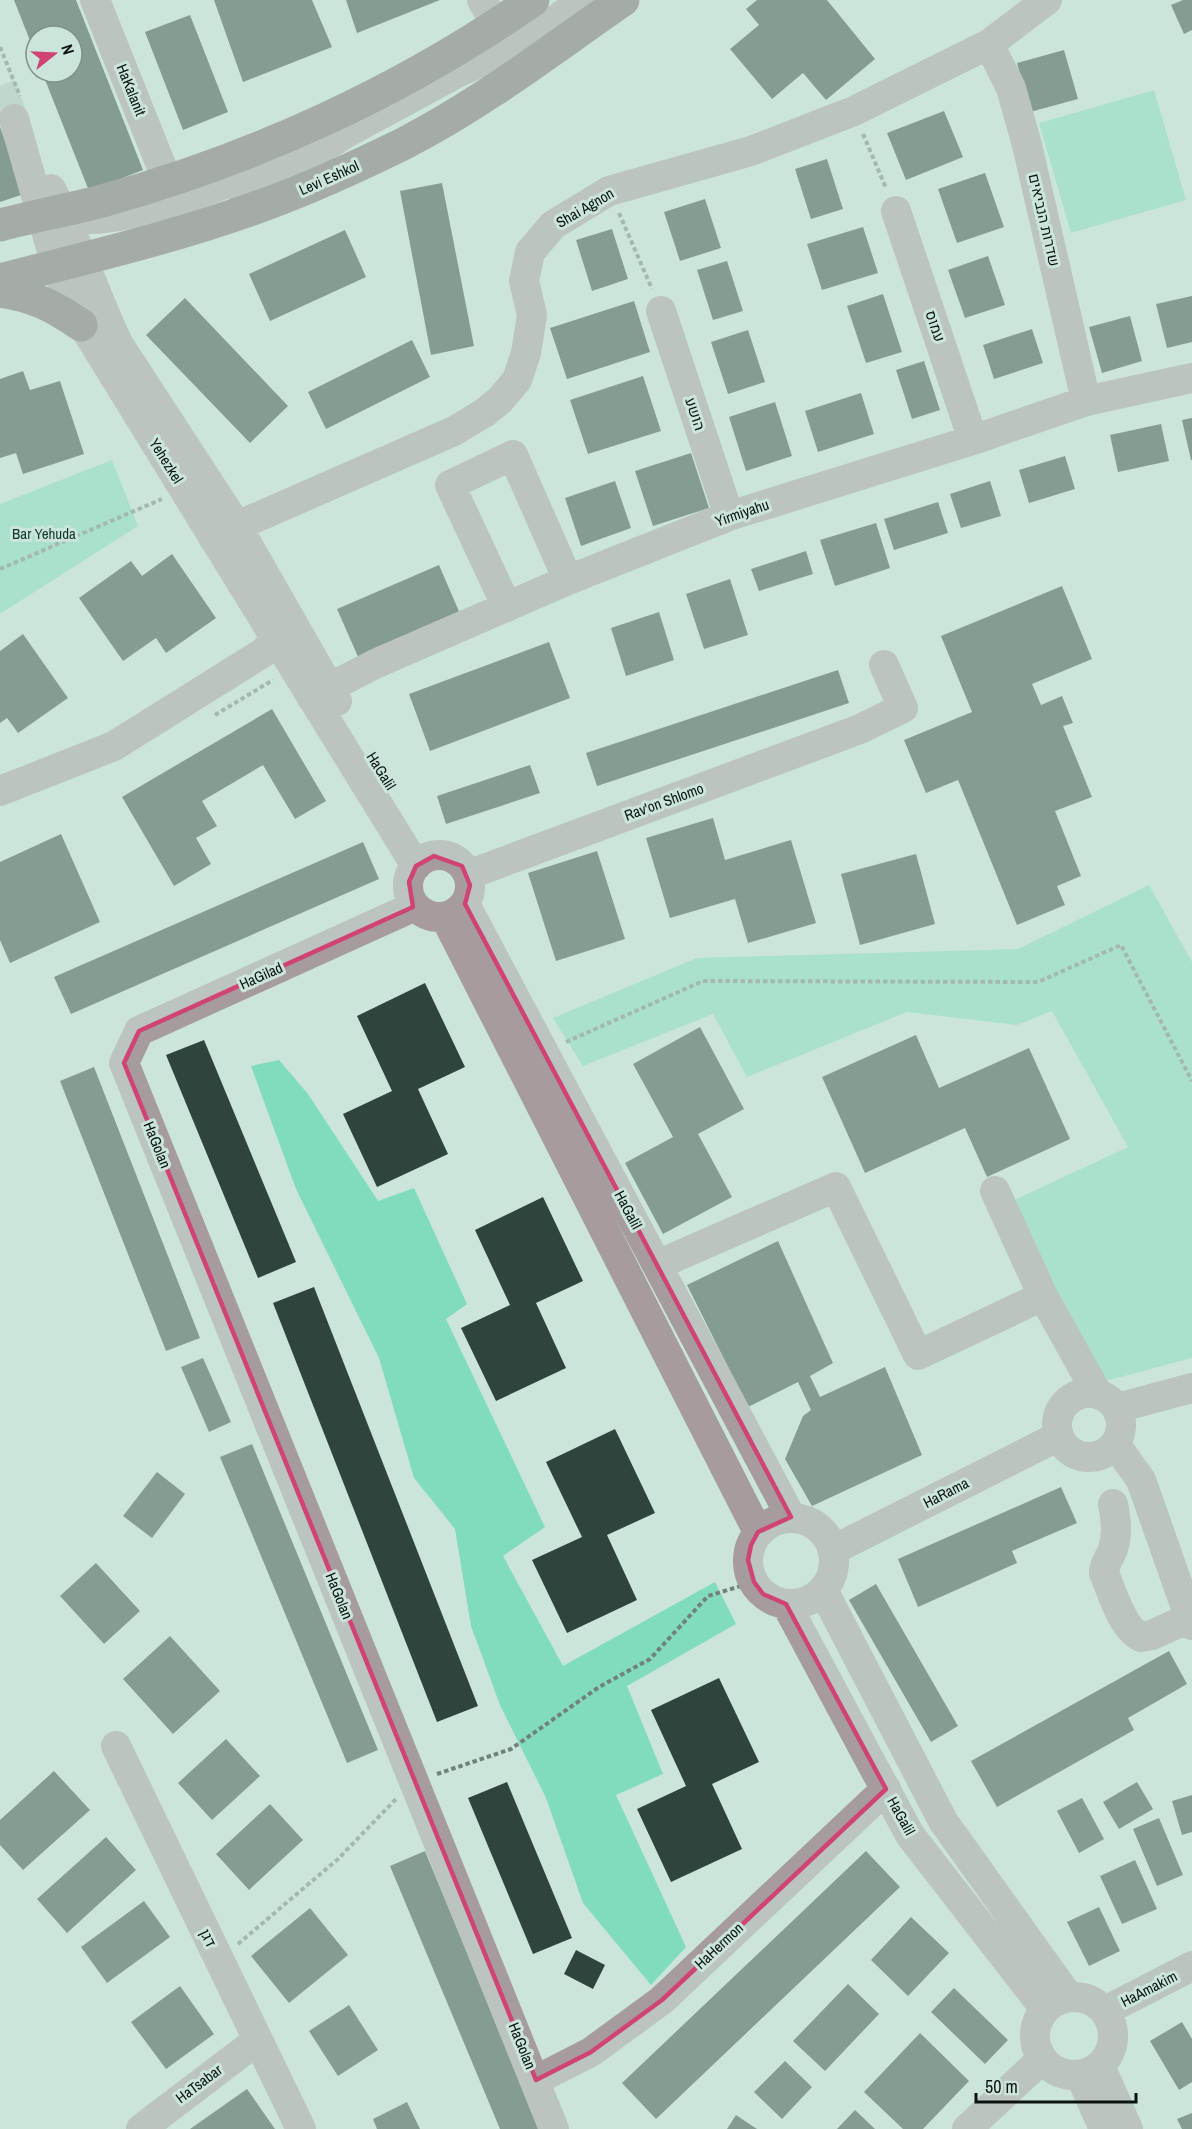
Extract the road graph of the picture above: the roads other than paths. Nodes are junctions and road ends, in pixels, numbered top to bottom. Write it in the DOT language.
graph roads {
  1 [pos="95,0"];
  2 [pos="533,0"];
  3 [pos="584,0"];
  4 [pos="622,0"];
  5 [pos="1047,0"];
  6 [pos="502,36"];
  7 [pos="989,44"];
  8 [pos="348,132"];
  9 [pos="170,179"];
  10 [pos="896,211"];
  11 [pos="57,215"];
  12 [pos="229,217"];
  13 [pos="0,225"];
  14 [pos="70,261"];
  15 [pos="0,280"];
  16 [pos="0,291"];
  17 [pos="661,311"];
  18 [pos="81,325"];
  19 [pos="1192,378"];
  20 [pos="1086,401"];
  21 [pos="973,440"];
  22 [pos="729,516"];
  23 [pos="226,532"];
  24 [pos="568,580"];
  25 [pos="507,607"];
  26 [pos="269,644"];
  27 [pos="884,665"];
  28 [pos="319,692"];
  29 [pos="0,791"];
  30 [pos="425,861"];
  31 [pos="468,875"];
  32 [pos="416,906"];
  33 [pos="455,910"];
  34 [pos="124,1063"];
  35 [pos="995,1191"];
  36 [pos="657,1265"];
  37 [pos="1043,1296"];
  38 [pos="1192,1388"];
  39 [pos="1107,1401"];
  40 [pos="1059,1436"];
  41 [pos="1115,1444"];
  42 [pos="1113,1503"];
  43 [pos="790,1517"];
  44 [pos="758,1532"];
  45 [pos="833,1550"];
  46 [pos="823,1590"];
  47 [pos="786,1604"];
  48 [pos="1191,1621"];
  49 [pos="116,1746"];
  50 [pos="886,1790"];
  51 [pos="1192,1966"];
  52 [pos="1056,2002"];
  53 [pos="1105,2011"];
  54 [pos="258,2040"];
  55 [pos="1042,2059"];
  56 [pos="1090,2071"];
  57 [pos="536,2080"];
  58 [pos="141,2129"];
  59 [pos="300,2129"];
  60 [pos="554,2129"];
  61 [pos="967,2129"];
  62 [pos="1104,2129"];
  63 [pos="1128,2129"];
  1 -- 9 [label="street, HaKalanit"];
  2 -- 6 [label="main road, Levi Eshkol"];
  3 -- 6 [label="street"];
  4 -- 6 [label="main road, Levi Eshkol"];
  5 -- 7 [label="street, Shai Agnon"];
  6 -- 8 [label="street"];
  6 -- 9 [label="main road, Levi Eshkol"];
  6 -- 12 [label="main road, Levi Eshkol"];
  7 -- 20 [label="street, שדרות הנביאים"];
  7 -- 23 [label="street, Shai Agnon"];
  8 -- 11 [label="street"];
  8 -- 12 [label="street"];
  9 -- 11 [label="main road, Levi Eshkol"];
  10 -- 21 [label="street, עמוס"];
  11 -- 13 [label="main road, Levi Eshkol"];
  11 -- 14 [label="street, Yehezkel"];
  12 -- 14 [label="main road, Levi Eshkol"];
  14 -- 15 [label="main road, Levi Eshkol"];
  14 -- 18 [label="street, Yehezkel"];
  14 -- 23 [label="street, Yehezkel"];
  16 -- 18 [label="main road"];
  17 -- 22 [label="street, הושע"];
  18 -- 23 [label="street, Yehezkel"];
  19 -- 20 [label="street, Yirmiyahu"];
  20 -- 21 [label="street, Yirmiyahu"];
  21 -- 22 [label="street, Yirmiyahu"];
  22 -- 24 [label="street, Yirmiyahu"];
  23 -- 26 [label="street, Yehezkel"];
  23 -- 28 [label="street, Yehezkel"];
  24 -- 25 [label="street, Yirmiyahu"];
  24 -- 25 [label="street"];
  25 -- 28 [label="street, Yirmiyahu"];
  26 -- 28 [label="street, Yehezkel"];
  26 -- 29 [label="street"];
  27 -- 31 [label="street, Rav'on Shlomo"];
  28 -- 30 [label="street, HaGalil"];
  30 -- 31 [label="street"];
  30 -- 32 [label="street"];
  31 -- 33 [label="street"];
  32 -- 33 [label="street"];
  32 -- 34 [label="street, HaGilad"];
  33 -- 36 [label="street, HaGalil"];
  33 -- 44 [label="street, HaGalil"];
  34 -- 57 [label="street, HaGolan"];
  35 -- 37 [label="street"];
  36 -- 37 [label="street"];
  36 -- 43 [label="street, HaGalil"];
  37 -- 39 [label="street"];
  38 -- 39 [label="street"];
  39 -- 40 [label="street"];
  39 -- 41 [label="street"];
  40 -- 41 [label="street"];
  40 -- 45 [label="street, HaRama"];
  41 -- 48 [label="street"];
  42 -- 48 [label="street"];
  43 -- 44 [label="street"];
  43 -- 45 [label="street"];
  44 -- 47 [label="street"];
  45 -- 46 [label="street"];
  46 -- 47 [label="street"];
  46 -- 52 [label="street"];
  47 -- 50 [label="street, HaGalil"];
  49 -- 54 [label="street, דגן"];
  50 -- 52 [label="street, HaGalil"];
  50 -- 57 [label="street, HaHermon"];
  51 -- 53 [label="street, HaAmakim"];
  52 -- 53 [label="street"];
  52 -- 55 [label="street"];
  53 -- 56 [label="street"];
  54 -- 58 [label="street, HaTsabar"];
  54 -- 59 [label="street, דגן"];
  55 -- 56 [label="street"];
  55 -- 61 [label="street"];
  56 -- 62 [label="street"];
  56 -- 63 [label="street"];
  57 -- 60 [label="street, HaGolan"];
}
